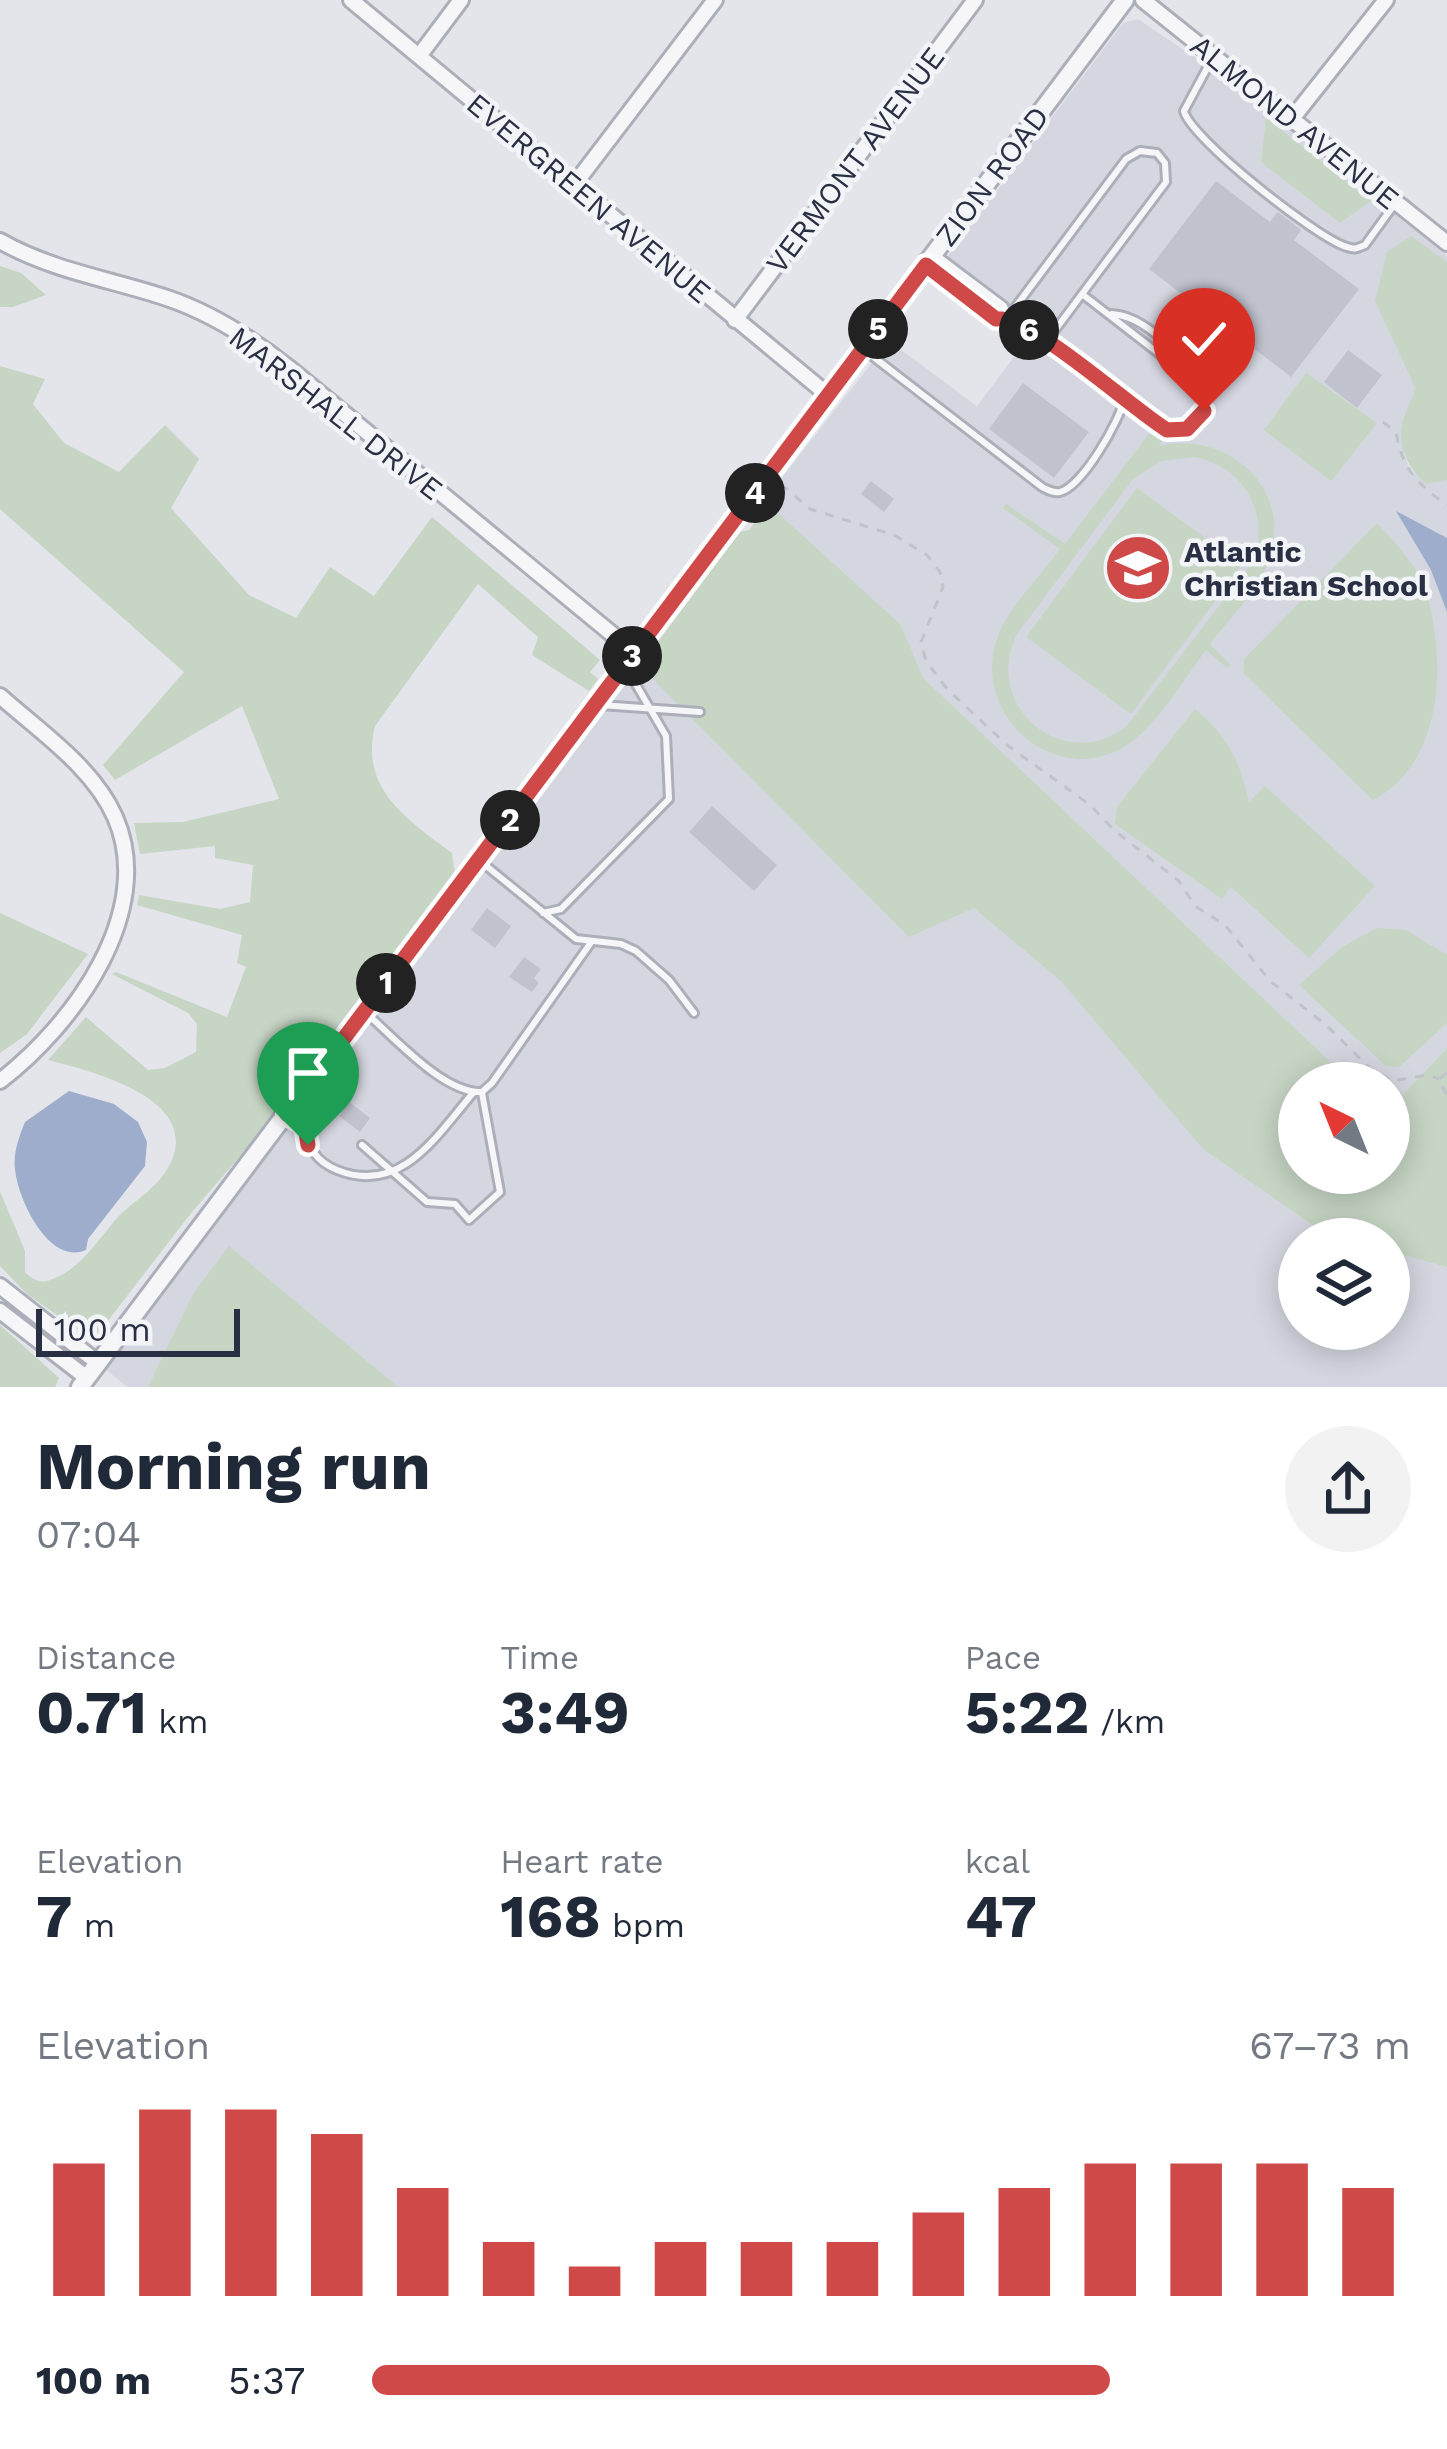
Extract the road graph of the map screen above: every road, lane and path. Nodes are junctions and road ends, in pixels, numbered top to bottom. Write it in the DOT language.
graph roads {
  1 [pos="351,0"];
  2 [pos="461,0"];
  3 [pos="715,0"];
  4 [pos="975,0"];
  5 [pos="1124,0"];
  6 [pos="1143,0"];
  7 [pos="1385,0"];
  8 [pos="419,56"];
  9 [pos="1214,57"];
  10 [pos="1291,120"];
  11 [pos="574,185"];
  12 [pos="1396,202"];
  13 [pos="0,241"];
  14 [pos="1447,243"];
  15 [pos="930,259"];
  16 [pos="1082,294"];
  17 [pos="1008,317"];
  18 [pos="735,320"];
  19 [pos="1047,341"];
  20 [pos="863,349"];
  21 [pos="828,395"];
  22 [pos="1124,399"];
  23 [pos="1384,422"];
  24 [pos="782,484"];
  25 [pos="1447,505"];
  26 [pos="630,660"];
  27 [pos="0,696"];
  28 [pos="596,704"];
  29 [pos="651,708"];
  30 [pos="700,712"];
  31 [pos="479,860"];
  32 [pos="543,913"];
  33 [pos="592,941"];
  34 [pos="365,1011"];
  35 [pos="694,1013"];
  36 [pos="1447,1073"];
  37 [pos="1438,1079"];
  38 [pos="0,1081"];
  39 [pos="477,1092"];
  40 [pos="1447,1096"];
  41 [pos="287,1114"];
  42 [pos="362,1145"];
  43 [pos="394,1172"];
  44 [pos="0,1286"];
  45 [pos="18,1303"];
  46 [pos="3,1314"];
  47 [pos="89,1376"];
  1 -- 8 [label="street, EVERGREEN AVENUE"];
  2 -- 8 [label="street"];
  3 -- 11 [label="street"];
  4 -- 18 [label="street, VERMONT AVENUE"];
  5 -- 15 [label="street, ZION ROAD"];
  6 -- 9 [label="street, ALMOND AVENUE"];
  7 -- 10 [label="street"];
  8 -- 11 [label="street, EVERGREEN AVENUE"];
  9 -- 10 [label="street, ALMOND AVENUE"];
  9 -- 12 [label="lane"];
  10 -- 12 [label="street, ALMOND AVENUE"];
  11 -- 18 [label="street, EVERGREEN AVENUE"];
  12 -- 14 [label="street, ALMOND AVENUE"];
  13 -- 26 [label="street, MARSHALL DRIVE"];
  15 -- 17 [label="lane"];
  15 -- 17 [label="lane"];
  15 -- 20 [label="street, ZION ROAD"];
  16 -- 17 [label="lane"];
  16 -- 19 [label="lane"];
  16 -- 22 [label="lane"];
  17 -- 19 [label="lane"];
  18 -- 21 [label="street, EVERGREEN AVENUE"];
  19 -- 22 [label="lane"];
  20 -- 21 [label="street, ZION ROAD"];
  20 -- 22 [label="lane"];
  21 -- 26 [label="street, ZION ROAD"];
  23 -- 25 [label="path"];
  24 -- 37 [label="path"];
  26 -- 28 [label="street, ZION ROAD"];
  26 -- 29 [label="lane"];
  27 -- 38 [label="street"];
  28 -- 29 [label="lane"];
  28 -- 31 [label="street, ZION ROAD"];
  29 -- 30 [label="lane"];
  29 -- 32 [label="lane"];
  31 -- 32 [label="lane"];
  31 -- 34 [label="street, ZION ROAD"];
  32 -- 33 [label="lane"];
  33 -- 35 [label="lane"];
  33 -- 39 [label="lane"];
  34 -- 39 [label="lane"];
  34 -- 41 [label="street, ZION ROAD"];
  36 -- 37 [label="path"];
  37 -- 40 [label="path"];
  39 -- 43 [label="lane"];
  39 -- 43 [label="lane"];
  41 -- 43 [label="lane"];
  41 -- 47 [label="street, ZION ROAD"];
  42 -- 43 [label="lane"];
  44 -- 45 [label="street"];
  45 -- 46 [label="lane"];
  45 -- 47 [label="street"];
  46 -- 47 [label="street"];
}
